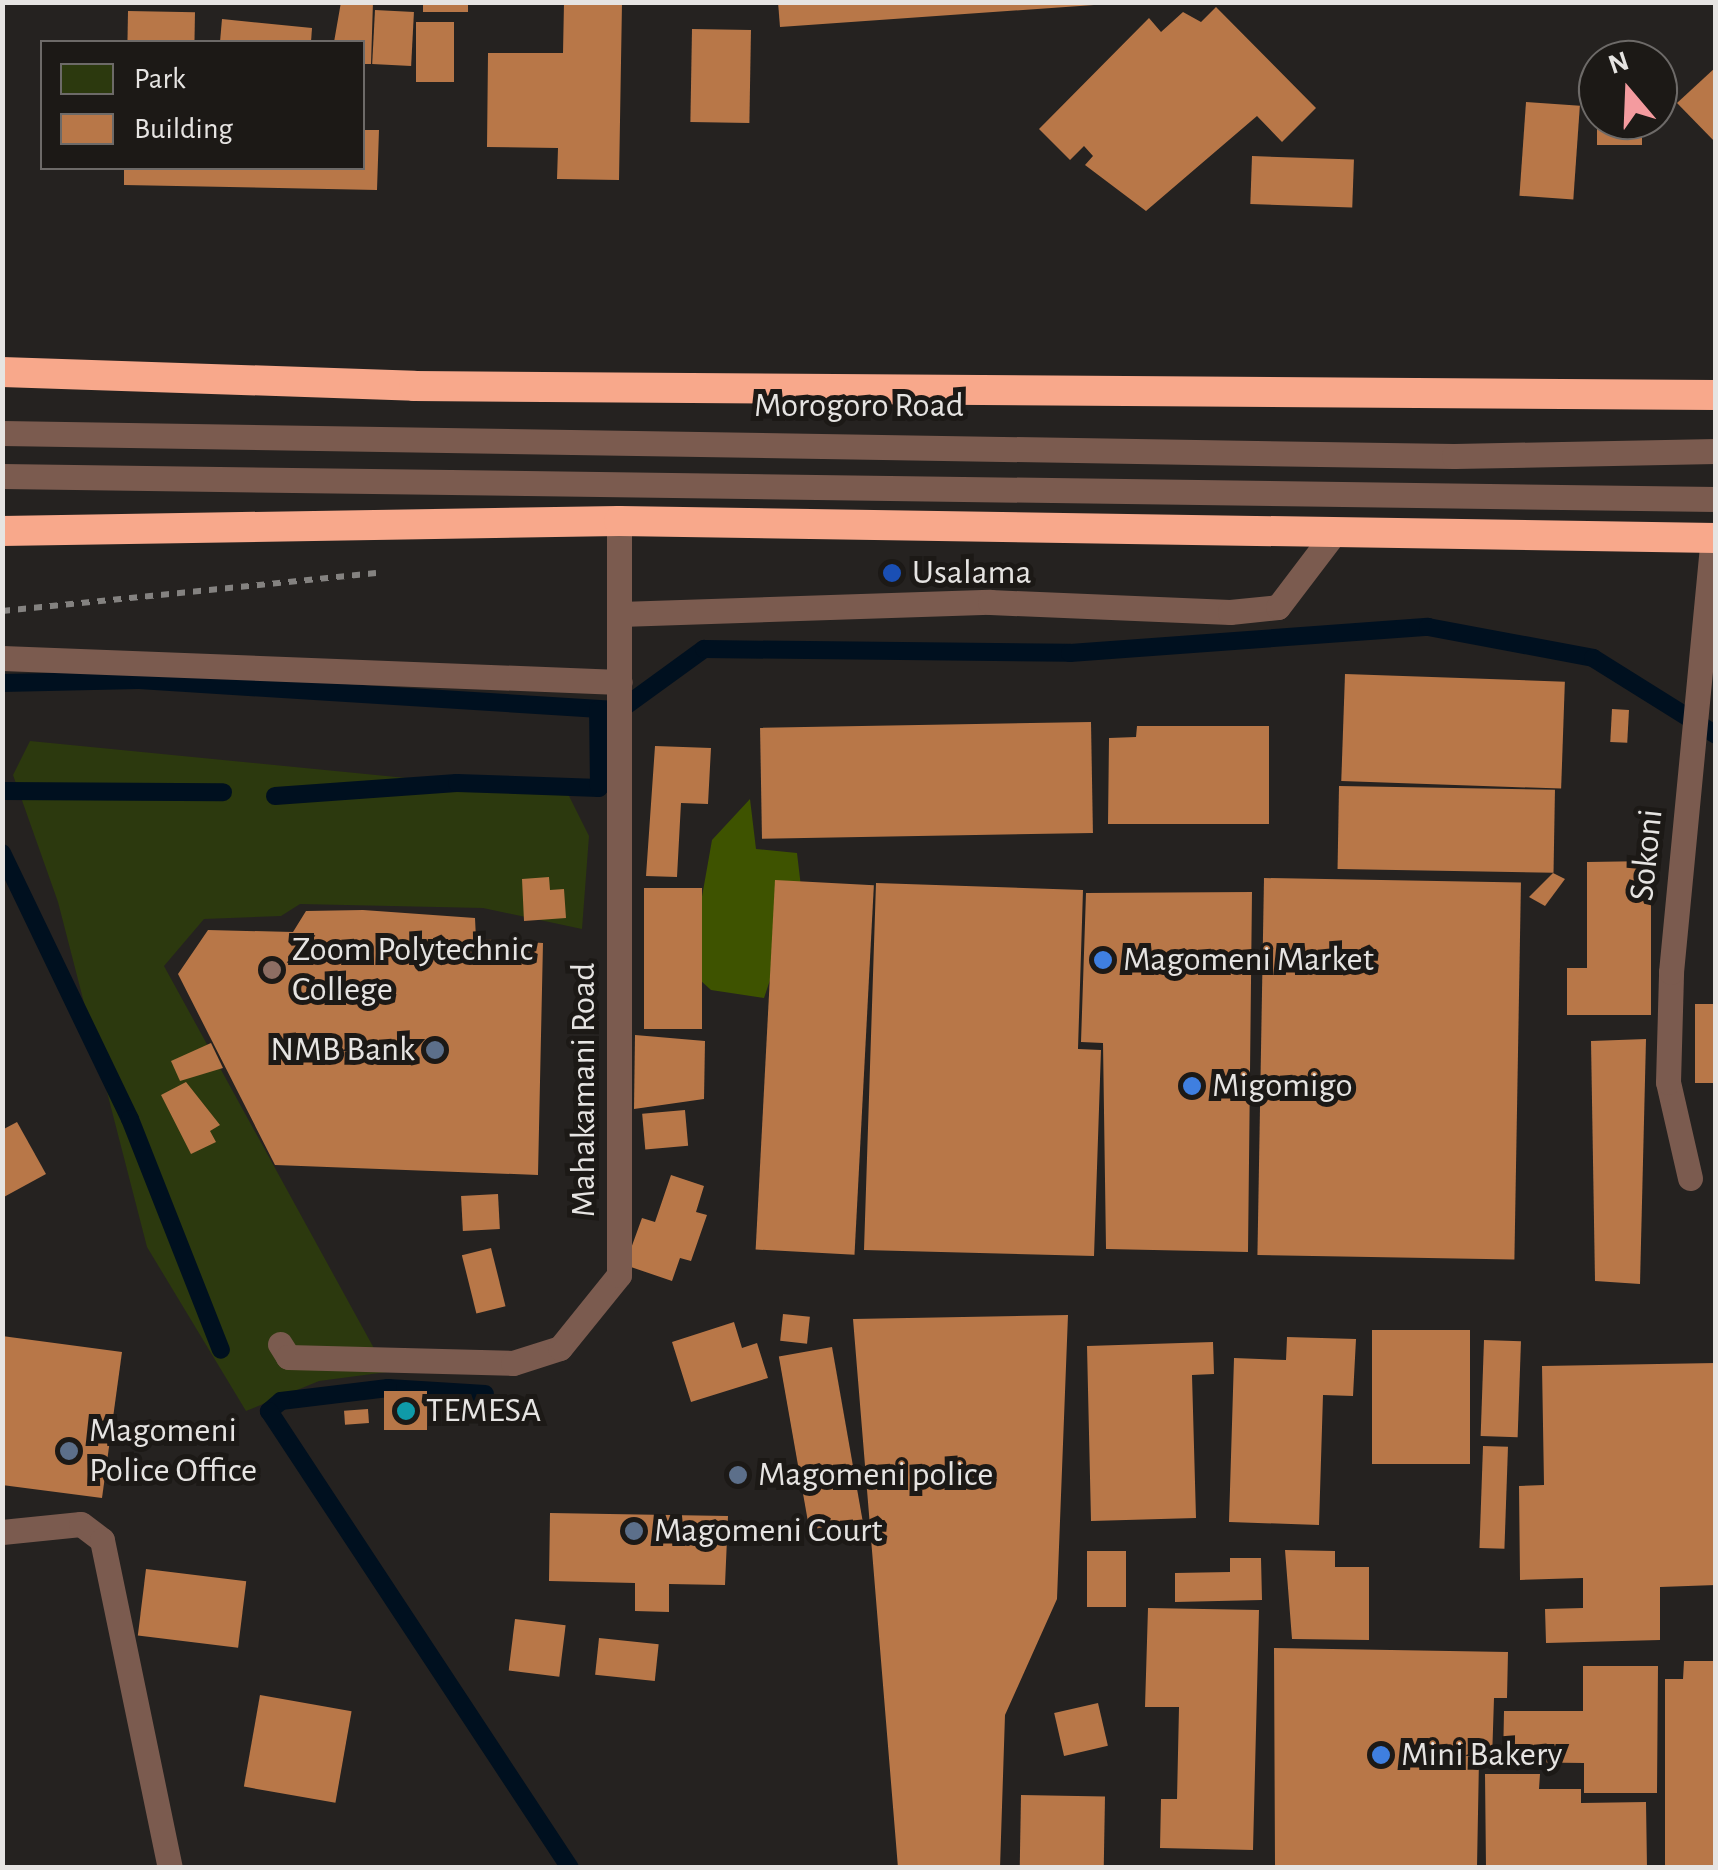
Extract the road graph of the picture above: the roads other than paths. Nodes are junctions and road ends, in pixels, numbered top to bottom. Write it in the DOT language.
graph roads {
  1 [pos="2,372"];
  2 [pos="1716,395"];
  3 [pos="2,432"];
  4 [pos="1716,451"];
  5 [pos="2,476"];
  6 [pos="1716,499"];
  7 [pos="618,521"];
  8 [pos="2,530"];
  9 [pos="1335,532"];
  10 [pos="1714,538"];
  11 [pos="620,614"];
  12 [pos="2,658"];
  13 [pos="620,682"];
  14 [pos="1690,1178"];
  15 [pos="280,1344"];
  16 [pos="2,1532"];
  17 [pos="170,1868"];
  1 -- 2 [label="highway, Morogoro Road"];
  3 -- 4 [label="lane, Morogoro Road"];
  5 -- 6 [label="lane"];
  7 -- 8 [label="highway"];
  7 -- 9 [label="highway"];
  7 -- 11 [label="lane, Mahakamani Road"];
  9 -- 10 [label="highway"];
  9 -- 11 [label="lane"];
  10 -- 14 [label="lane, Sokoni"];
  11 -- 13 [label="lane, Mahakamani Road"];
  12 -- 13 [label="lane"];
  13 -- 15 [label="lane, Mahakamani Road"];
  16 -- 17 [label="lane"];
}
